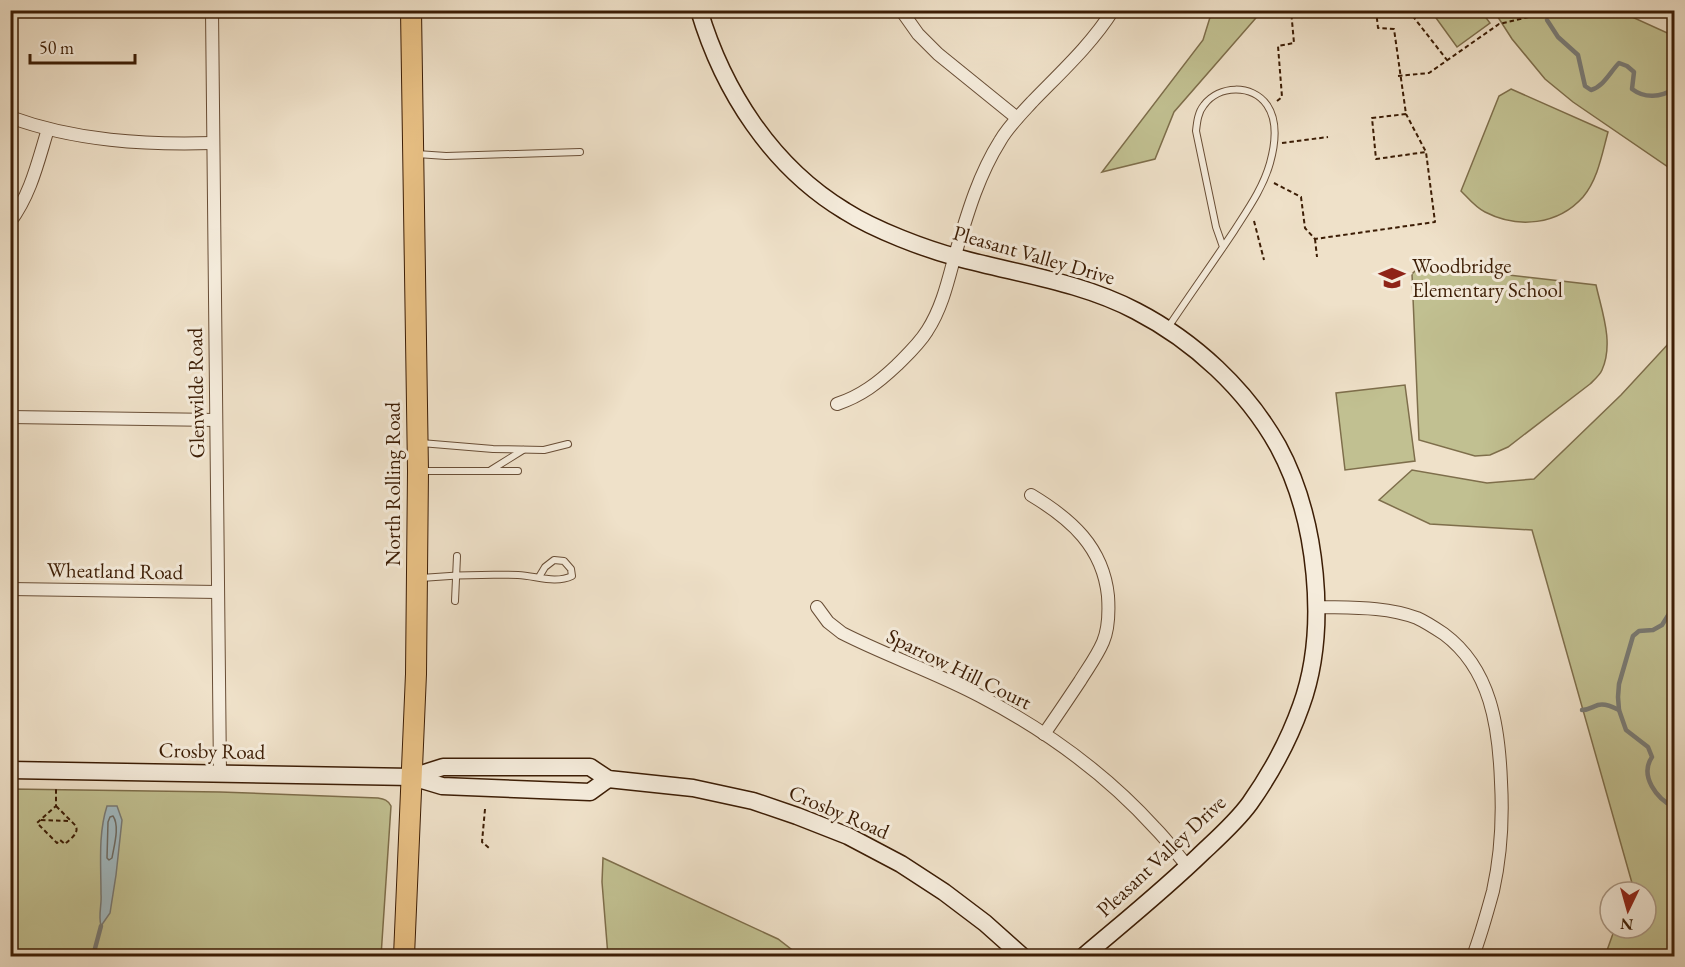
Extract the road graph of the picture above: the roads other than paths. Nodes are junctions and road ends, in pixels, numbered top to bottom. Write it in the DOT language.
graph roads {
  1 [pos="212,10"];
  2 [pos="411,10"];
  3 [pos="699,10"];
  4 [pos="901,10"];
  5 [pos="1113,10"];
  6 [pos="10,117"];
  7 [pos="1017,118"];
  8 [pos="48,129"];
  9 [pos="213,142"];
  10 [pos="579,152"];
  11 [pos="413,154"];
  12 [pos="10,222"];
  13 [pos="1223,247"];
  14 [pos="955,257"];
  15 [pos="1167,329"];
  16 [pos="837,404"];
  17 [pos="10,417"];
  18 [pos="216,420"];
  19 [pos="418,442"];
  20 [pos="568,444"];
  21 [pos="524,450"];
  22 [pos="418,471"];
  23 [pos="489,471"];
  24 [pos="518,471"];
  25 [pos="1031,495"];
  26 [pos="456,556"];
  27 [pos="456,574"];
  28 [pos="539,577"];
  29 [pos="417,578"];
  30 [pos="10,589"];
  31 [pos="218,592"];
  32 [pos="455,601"];
  33 [pos="817,607"];
  34 [pos="1317,607"];
  35 [pos="1044,734"];
  36 [pos="10,770"];
  37 [pos="220,774"];
  38 [pos="412,777"];
  39 [pos="608,779"];
  40 [pos="1188,867"];
  41 [pos="404,957"];
  42 [pos="1022,957"];
  43 [pos="1084,957"];
  44 [pos="1473,957"];
  1 -- 9 [label="street, Glenwilde Road"];
  2 -- 11 [label="main road, North Rolling Road"];
  3 -- 14 [label="street, Pleasant Valley Drive"];
  4 -- 7 [label="street"];
  5 -- 7 [label="street"];
  6 -- 8 [label="street"];
  7 -- 14 [label="street"];
  8 -- 9 [label="street"];
  8 -- 12 [label="street"];
  9 -- 18 [label="street, Glenwilde Road"];
  10 -- 11 [label="lane"];
  11 -- 19 [label="main road, North Rolling Road"];
  13 -- 13 [label="lane"];
  13 -- 15 [label="lane"];
  14 -- 15 [label="street, Pleasant Valley Drive"];
  14 -- 16 [label="street"];
  15 -- 34 [label="street, Pleasant Valley Drive"];
  17 -- 18 [label="street"];
  18 -- 31 [label="street, Glenwilde Road"];
  19 -- 21 [label="lane"];
  19 -- 22 [label="main road, North Rolling Road"];
  20 -- 21 [label="lane"];
  21 -- 23 [label="lane"];
  22 -- 23 [label="lane"];
  22 -- 29 [label="main road, North Rolling Road"];
  23 -- 24 [label="lane"];
  25 -- 35 [label="street"];
  26 -- 27 [label="lane"];
  27 -- 28 [label="lane"];
  27 -- 29 [label="lane"];
  27 -- 32 [label="lane"];
  28 -- 28 [label="lane"];
  29 -- 38 [label="main road, North Rolling Road"];
  30 -- 31 [label="street, Wheatland Road"];
  31 -- 37 [label="street, Glenwilde Road"];
  33 -- 35 [label="street, Sparrow Hill Court"];
  34 -- 40 [label="street, Pleasant Valley Drive"];
  34 -- 44 [label="street"];
  35 -- 40 [label="street, Sparrow Hill Court"];
  36 -- 37 [label="street, Crosby Road"];
  37 -- 38 [label="street, Crosby Road"];
  38 -- 39 [label="street, Crosby Road"];
  38 -- 39 [label="street, Crosby Road"];
  38 -- 41 [label="main road, North Rolling Road"];
  39 -- 42 [label="street, Crosby Road"];
  40 -- 43 [label="street, Pleasant Valley Drive"];
}
